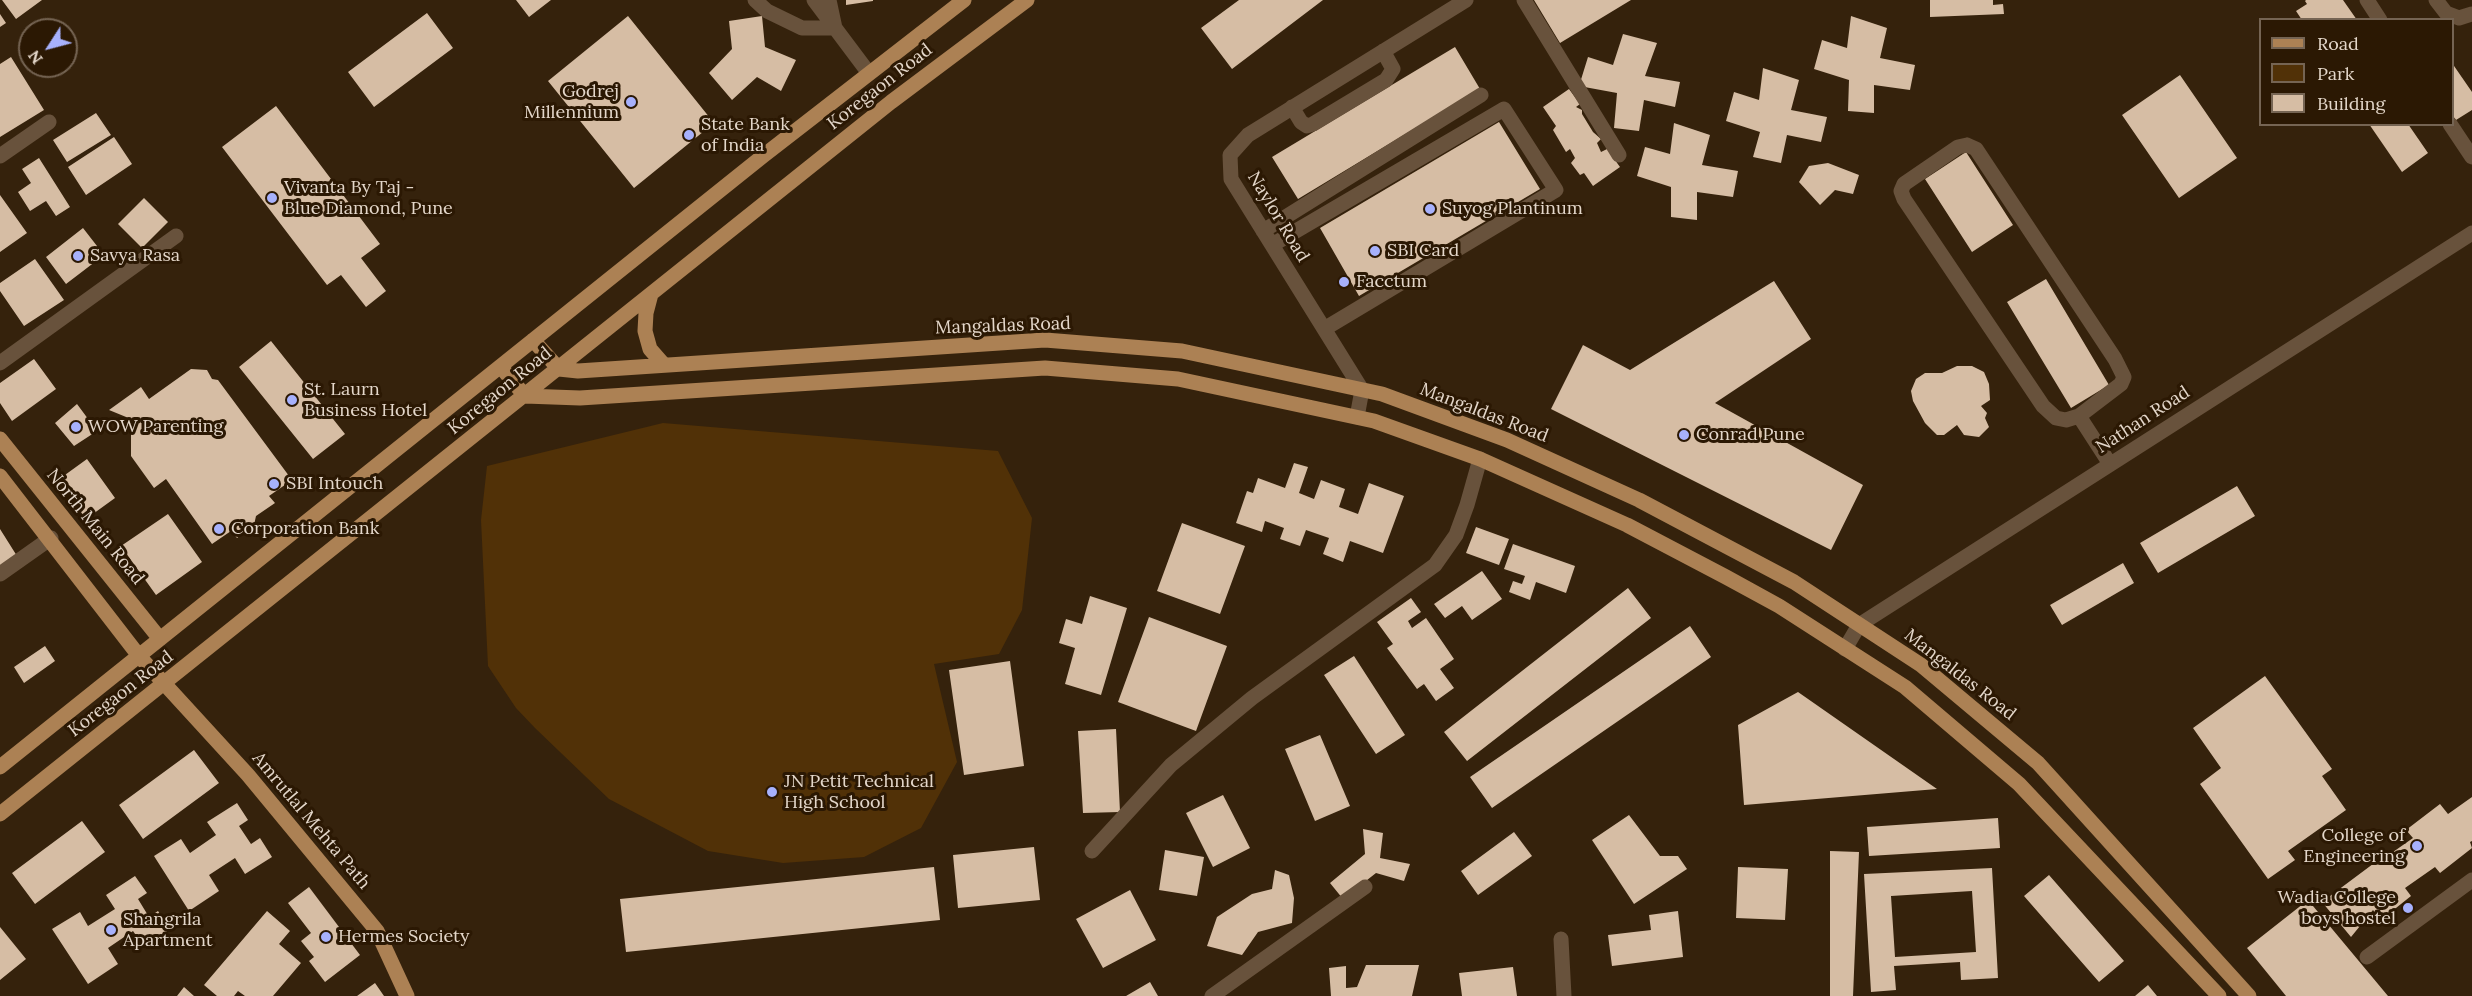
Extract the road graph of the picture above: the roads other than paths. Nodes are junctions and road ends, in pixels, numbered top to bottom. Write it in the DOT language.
graph roads {
  1 [pos="755,0"];
  2 [pos="814,0"];
  3 [pos="829,0"];
  4 [pos="964,0"];
  5 [pos="1027,0"];
  6 [pos="1466,0"];
  7 [pos="1524,0"];
  8 [pos="2367,0"];
  9 [pos="2436,0"];
  10 [pos="2472,14"];
  11 [pos="2379,18"];
  12 [pos="835,28"];
  13 [pos="1383,51"];
  14 [pos="868,72"];
  15 [pos="1481,95"];
  16 [pos="1292,107"];
  17 [pos="49,122"];
  18 [pos="2451,126"];
  19 [pos="1620,155"];
  20 [pos="0,156"];
  21 [pos="2472,157"];
  22 [pos="1263,231"];
  23 [pos="2472,233"];
  24 [pos="176,236"];
  25 [pos="1272,245"];
  26 [pos="651,294"];
  27 [pos="1324,329"];
  28 [pos="533,340"];
  29 [pos="0,363"];
  30 [pos="664,365"];
  31 [pos="501,367"];
  32 [pos="559,369"];
  33 [pos="1362,390"];
  34 [pos="525,396"];
  35 [pos="2079,416"];
  36 [pos="1357,417"];
  37 [pos="0,439"];
  38 [pos="1480,459"];
  39 [pos="2110,464"];
  40 [pos="0,476"];
  41 [pos="51,538"];
  42 [pos="0,574"];
  43 [pos="1859,625"];
  44 [pos="160,639"];
  45 [pos="1845,649"];
  46 [pos="139,656"];
  47 [pos="164,685"];
  48 [pos="0,767"];
  49 [pos="0,814"];
  50 [pos="1092,851"];
  51 [pos="2472,880"];
  52 [pos="1365,887"];
  53 [pos="1561,939"];
  54 [pos="2367,957"];
  55 [pos="407,996"];
  56 [pos="1212,996"];
  57 [pos="1564,996"];
  58 [pos="2219,996"];
  59 [pos="2249,996"];
  1 -- 12 [label="street"];
  2 -- 12 [label="street"];
  3 -- 12 [label="street"];
  4 -- 14 [label="main road, Koregaon Road"];
  5 -- 26 [label="main road, Koregaon Road"];
  6 -- 13 [label="street, Naylor Road"];
  7 -- 19 [label="street"];
  8 -- 11 [label="street"];
  9 -- 10 [label="street"];
  12 -- 14 [label="street"];
  13 -- 16 [label="street, Naylor Road"];
  13 -- 16 [label="street"];
  14 -- 28 [label="main road, Koregaon Road"];
  15 -- 22 [label="street"];
  16 -- 22 [label="street, Naylor Road"];
  17 -- 20 [label="street"];
  18 -- 21 [label="street"];
  22 -- 25 [label="street, Naylor Road"];
  23 -- 39 [label="street, Nathan Road"];
  24 -- 29 [label="street"];
  25 -- 27 [label="street, Naylor Road"];
  25 -- 27 [label="street"];
  26 -- 30 [label="main road"];
  26 -- 32 [label="main road, Koregaon Road"];
  27 -- 33 [label="street, Naylor Road"];
  28 -- 31 [label="main road, Koregaon Road"];
  28 -- 32 [label="main road"];
  30 -- 32 [label="main road, Mangaldas Road"];
  30 -- 33 [label="main road, Mangaldas Road"];
  31 -- 34 [label="main road"];
  31 -- 44 [label="main road, Koregaon Road"];
  32 -- 34 [label="main road, Koregaon Road"];
  33 -- 36 [label="street"];
  33 -- 43 [label="main road, Mangaldas Road"];
  34 -- 36 [label="main road"];
  34 -- 47 [label="main road, Koregaon Road"];
  35 -- 35 [label="street"];
  35 -- 39 [label="street"];
  36 -- 38 [label="main road"];
  37 -- 44 [label="main road, North Main Road"];
  38 -- 45 [label="main road"];
  38 -- 50 [label="street"];
  39 -- 43 [label="street, Nathan Road"];
  40 -- 41 [label="main road"];
  41 -- 42 [label="street"];
  41 -- 46 [label="main road"];
  43 -- 45 [label="street, Nathan Road"];
  43 -- 59 [label="main road, Mangaldas Road"];
  44 -- 46 [label="main road, Koregaon Road"];
  45 -- 58 [label="main road"];
  46 -- 47 [label="main road, Amrutlal Mehta Path"];
  46 -- 48 [label="main road, Koregaon Road"];
  47 -- 49 [label="main road, Koregaon Road"];
  47 -- 55 [label="main road, Amrutlal Mehta Path"];
  51 -- 54 [label="street"];
  52 -- 56 [label="street"];
  53 -- 57 [label="street"];
}
